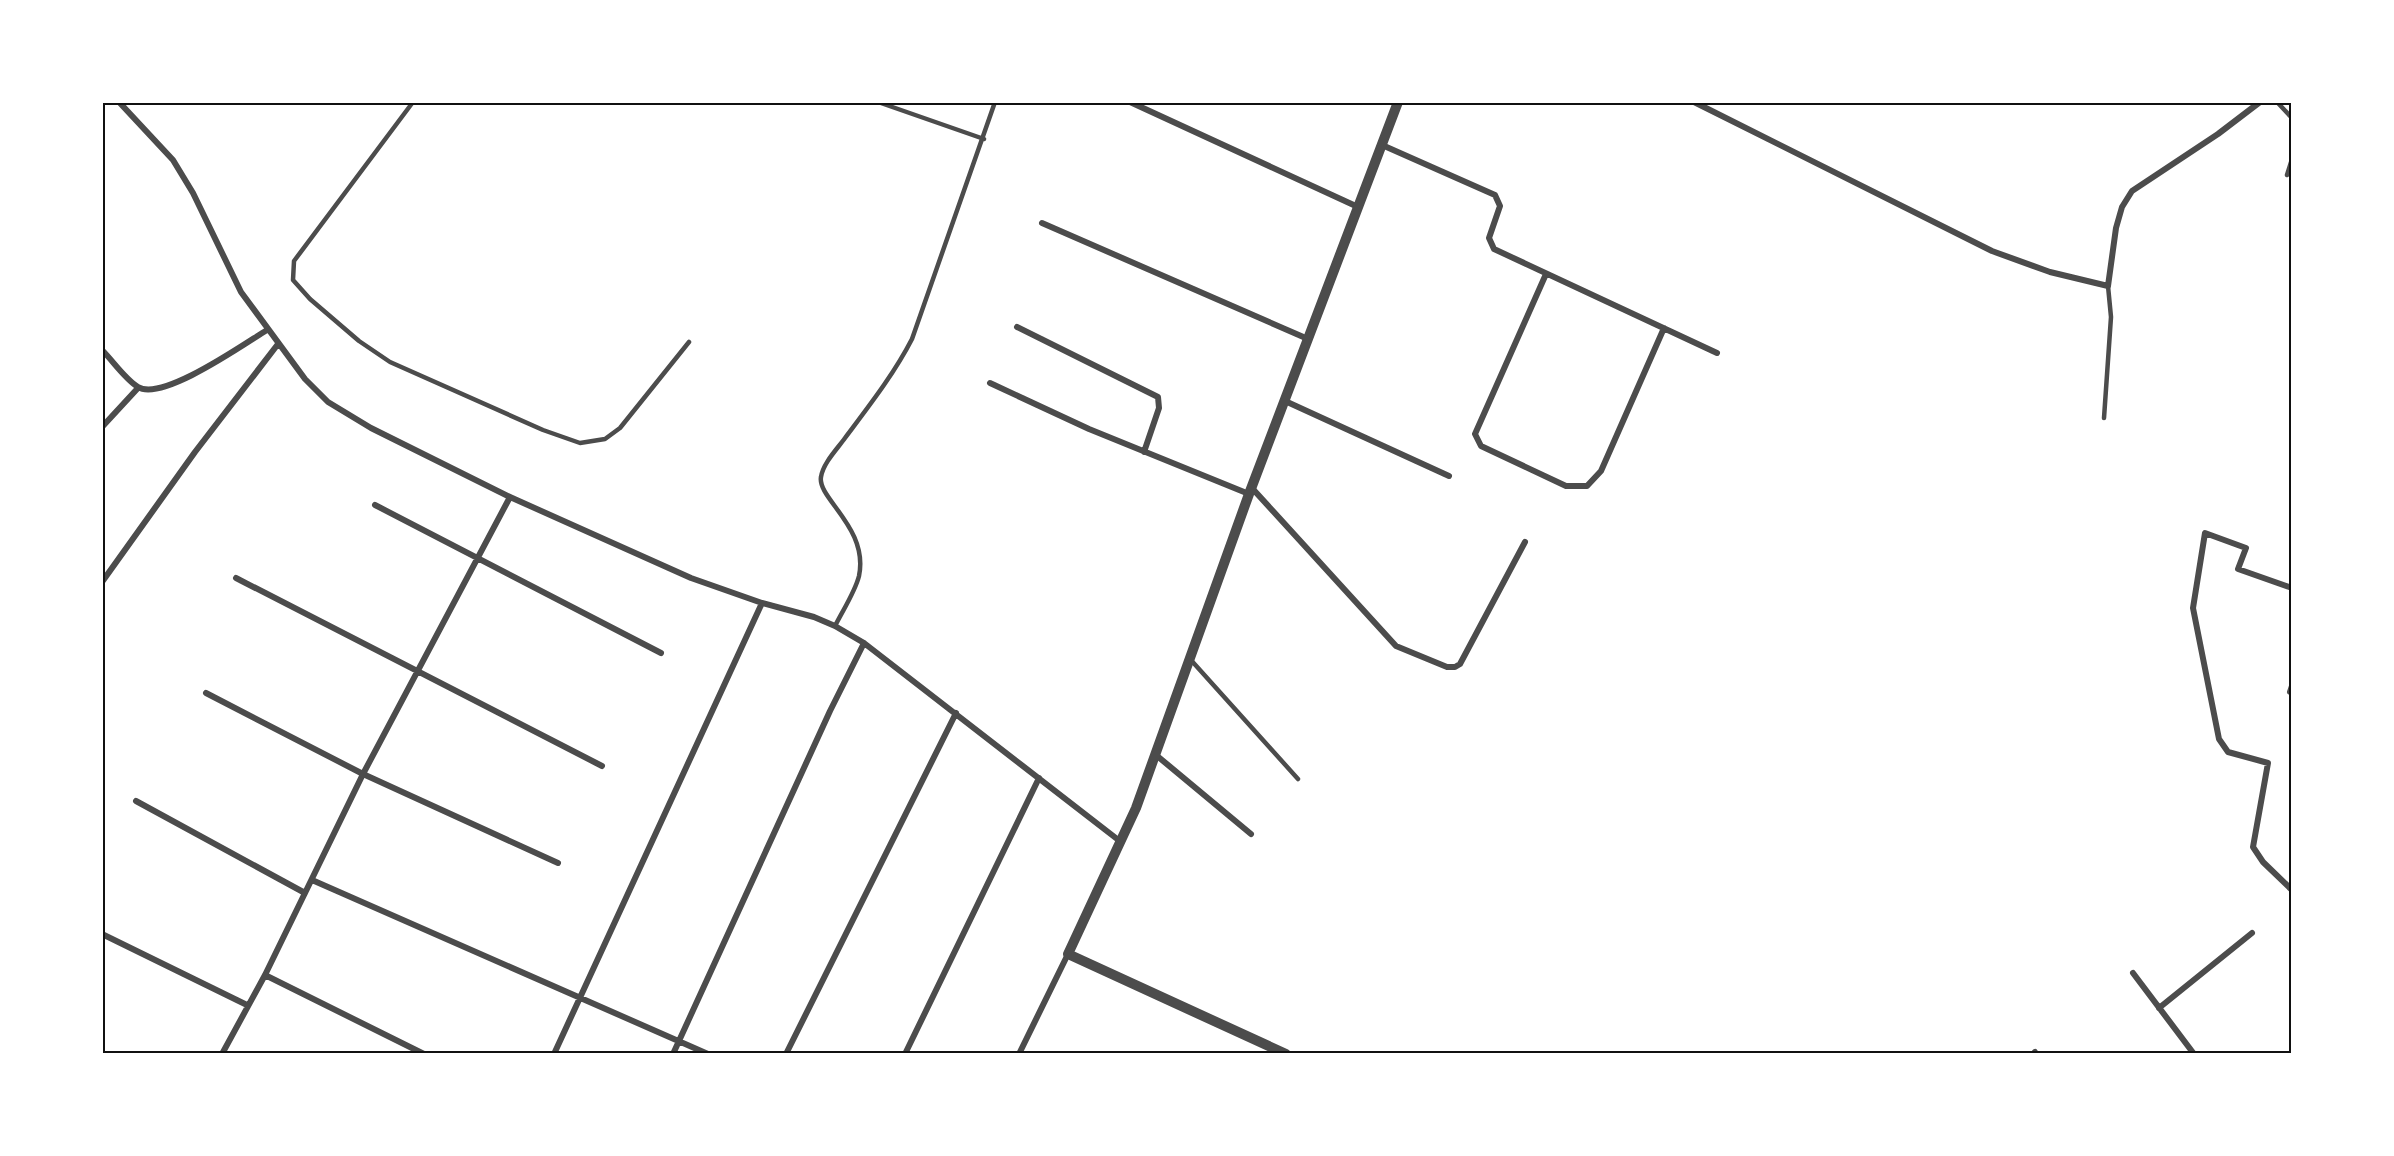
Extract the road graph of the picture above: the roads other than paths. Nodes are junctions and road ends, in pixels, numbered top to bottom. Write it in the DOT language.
graph roads {
  1 [pos="119,102"];
  2 [pos="413,102"];
  3 [pos="878,102"];
  4 [pos="995,102"];
  5 [pos="1130,102"];
  6 [pos="1398,102"];
  7 [pos="1694,102"];
  8 [pos="2260,102"];
  9 [pos="2277,102"];
  10 [pos="2292,118"];
  11 [pos="984,139"];
  12 [pos="1382,144"];
  13 [pos="2292,159"];
  14 [pos="2286,175"];
  15 [pos="1358,207"];
  16 [pos="1042,223"];
  17 [pos="1546,274"];
  18 [pos="2108,286"];
  19 [pos="1017,327"];
  20 [pos="1664,328"];
  21 [pos="267,330"];
  22 [pos="1308,339"];
  23 [pos="689,342"];
  24 [pos="278,345"];
  25 [pos="102,350"];
  26 [pos="1717,353"];
  27 [pos="990,383"];
  28 [pos="138,388"];
  29 [pos="1285,401"];
  30 [pos="2104,418"];
  31 [pos="102,427"];
  32 [pos="1144,452"];
  33 [pos="1449,476"];
  34 [pos="1250,491"];
  35 [pos="510,497"];
  36 [pos="375,505"];
  37 [pos="1525,542"];
  38 [pos="478,559"];
  39 [pos="236,578"];
  40 [pos="102,582"];
  41 [pos="2292,588"];
  42 [pos="762,603"];
  43 [pos="835,626"];
  44 [pos="864,643"];
  45 [pos="661,652"];
  46 [pos="1188,657"];
  47 [pos="420,671"];
  48 [pos="206,693"];
  49 [pos="956,713"];
  50 [pos="1156,755"];
  51 [pos="602,766"];
  52 [pos="363,774"];
  53 [pos="1039,778"];
  54 [pos="1298,779"];
  55 [pos="136,801"];
  56 [pos="1251,834"];
  57 [pos="1121,842"];
  58 [pos="558,863"];
  59 [pos="312,880"];
  60 [pos="2292,890"];
  61 [pos="305,893"];
  62 [pos="2252,933"];
  63 [pos="102,934"];
  64 [pos="1068,954"];
  65 [pos="2133,972"];
  66 [pos="265,975"];
  67 [pos="580,1000"];
  68 [pos="247,1005"];
  69 [pos="2159,1008"];
  70 [pos="679,1042"];
  71 [pos="222,1054"];
  72 [pos="424,1054"];
  73 [pos="554,1054"];
  74 [pos="674,1054"];
  75 [pos="708,1054"];
  76 [pos="786,1054"];
  77 [pos="904,1054"];
  78 [pos="1019,1054"];
  79 [pos="1286,1054"];
  80 [pos="2194,1054"];
  1 -- 21 [label="street"];
  2 -- 23 [label="lane"];
  3 -- 11 [label="lane"];
  4 -- 11 [label="lane"];
  5 -- 15 [label="street"];
  6 -- 12 [label="street"];
  7 -- 18 [label="street"];
  8 -- 18 [label="street"];
  9 -- 10 [label="lane"];
  11 -- 43 [label="lane"];
  12 -- 15 [label="street"];
  12 -- 17 [label="street"];
  13 -- 14 [label="lane"];
  15 -- 22 [label="street"];
  16 -- 22 [label="street"];
  17 -- 20 [label="street"];
  17 -- 20 [label="street"];
  18 -- 30 [label="lane"];
  19 -- 32 [label="street"];
  20 -- 26 [label="street"];
  21 -- 24 [label="street"];
  21 -- 28 [label="street"];
  22 -- 29 [label="street"];
  24 -- 35 [label="street"];
  24 -- 40 [label="street"];
  25 -- 28 [label="street"];
  27 -- 32 [label="street"];
  28 -- 31 [label="street"];
  29 -- 33 [label="street"];
  29 -- 34 [label="street"];
  32 -- 34 [label="street"];
  34 -- 37 [label="street"];
  34 -- 46 [label="street"];
  35 -- 38 [label="street"];
  35 -- 42 [label="street"];
  36 -- 38 [label="street"];
  38 -- 45 [label="street"];
  38 -- 47 [label="street"];
  39 -- 47 [label="street"];
  41 -- 60 [label="street"];
  42 -- 43 [label="street"];
  42 -- 67 [label="street"];
  43 -- 44 [label="street"];
  44 -- 49 [label="street"];
  44 -- 70 [label="street"];
  46 -- 50 [label="street"];
  46 -- 54 [label="lane"];
  47 -- 51 [label="street"];
  47 -- 52 [label="street"];
  48 -- 52 [label="street"];
  49 -- 53 [label="street"];
  49 -- 76 [label="street"];
  50 -- 56 [label="street"];
  50 -- 57 [label="street"];
  52 -- 58 [label="street"];
  52 -- 59 [label="street"];
  53 -- 57 [label="street"];
  53 -- 77 [label="street"];
  55 -- 61 [label="street"];
  57 -- 64 [label="street"];
  59 -- 61 [label="street"];
  59 -- 67 [label="street"];
  61 -- 66 [label="street"];
  62 -- 69 [label="street"];
  63 -- 68 [label="street"];
  64 -- 78 [label="street"];
  64 -- 79 [label="street"];
  65 -- 69 [label="street"];
  66 -- 68 [label="street"];
  66 -- 72 [label="street"];
  67 -- 70 [label="street"];
  67 -- 73 [label="street"];
  68 -- 71 [label="street"];
  69 -- 80 [label="street"];
  70 -- 74 [label="street"];
  70 -- 75 [label="street"];
}
